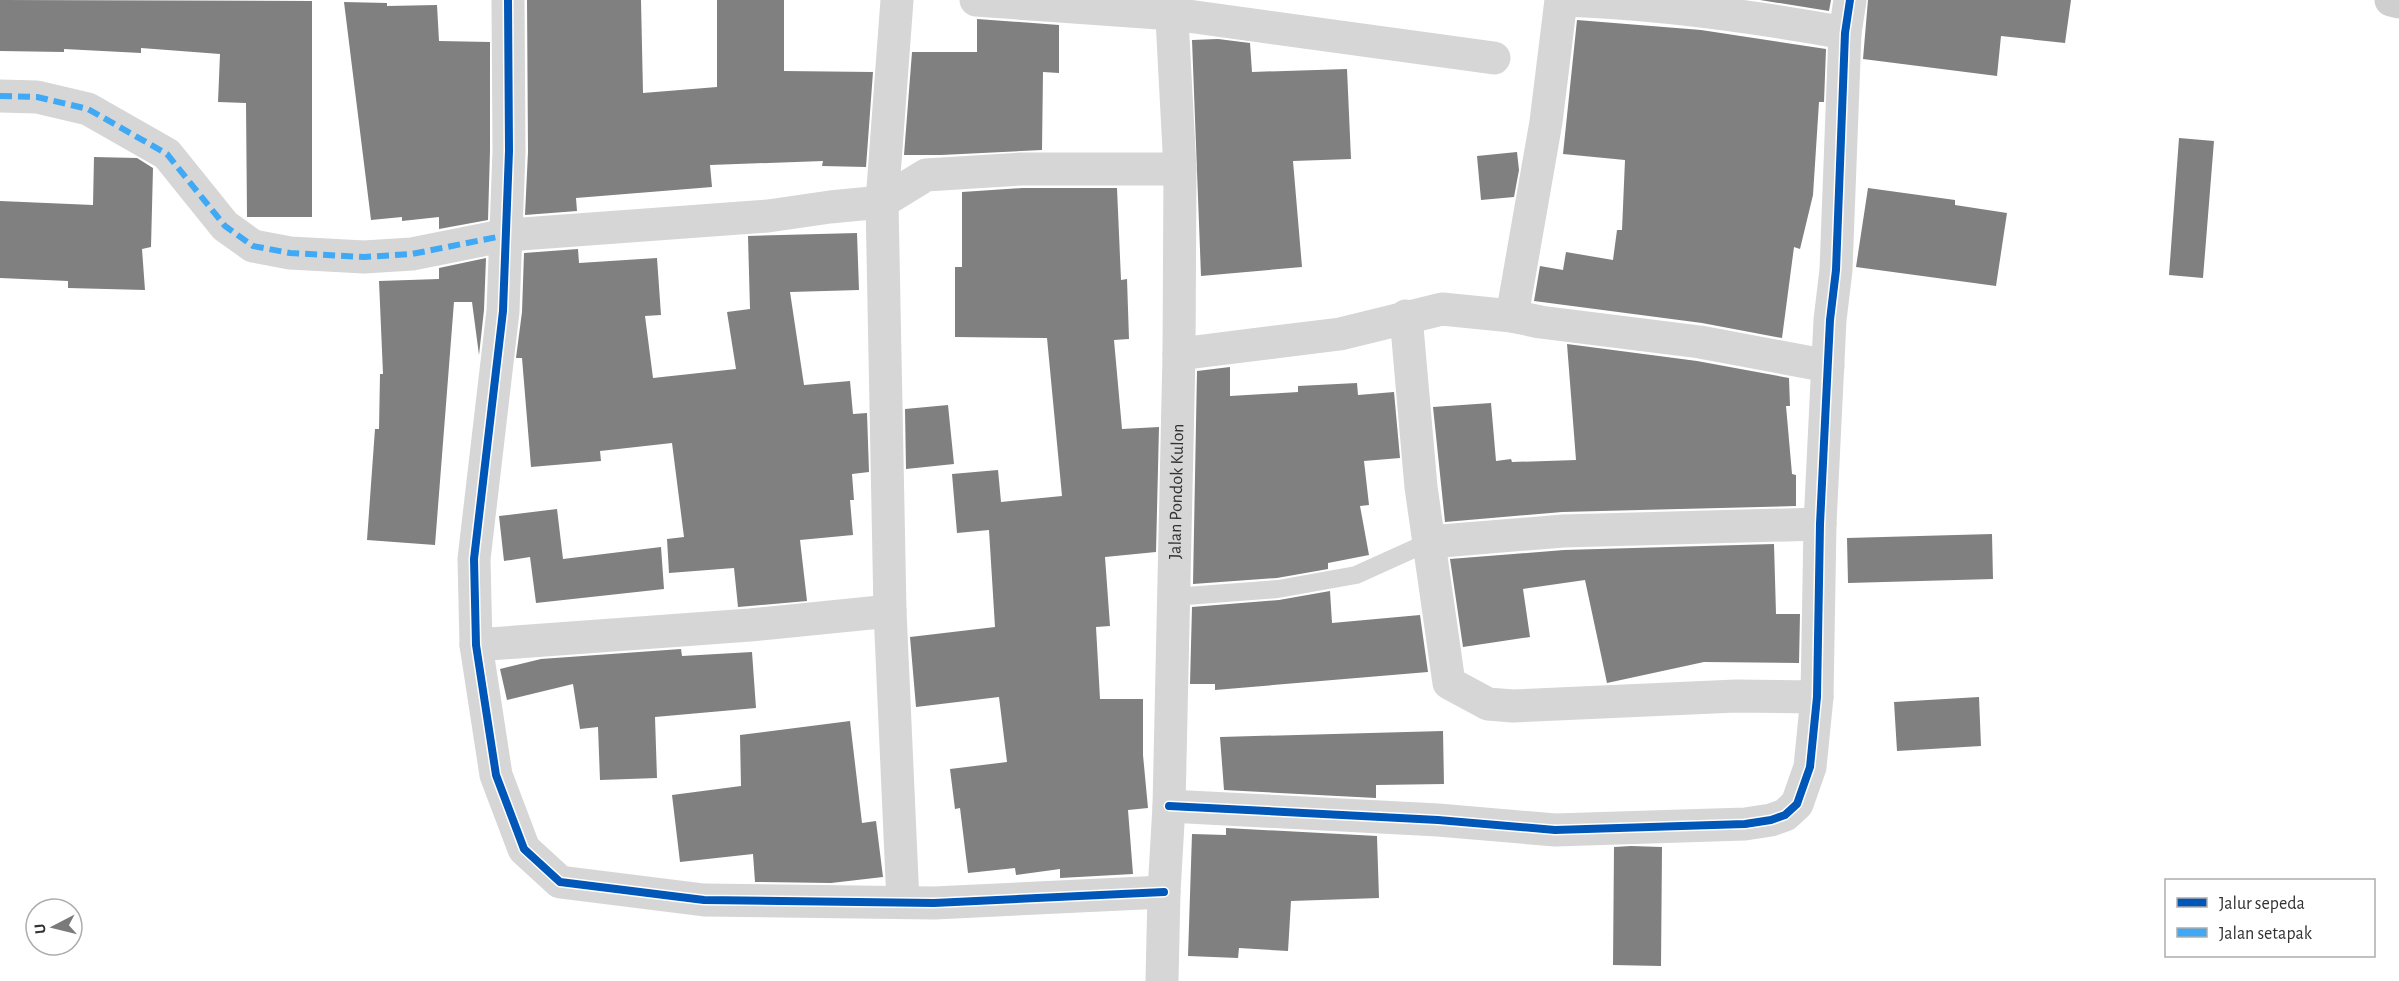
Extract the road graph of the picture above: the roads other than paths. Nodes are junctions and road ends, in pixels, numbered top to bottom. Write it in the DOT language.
graph roads {
  1 [pos="508,0"];
  2 [pos="897,0"];
  3 [pos="976,0"];
  4 [pos="1850,0"];
  5 [pos="2391,0"];
  6 [pos="2399,2"];
  7 [pos="1172,7"];
  8 [pos="1845,33"];
  9 [pos="1494,58"];
  10 [pos="0,96"];
  11 [pos="1180,169"];
  12 [pos="882,202"];
  13 [pos="507,235"];
  14 [pos="1406,316"];
  15 [pos="1512,316"];
  16 [pos="1179,354"];
  17 [pos="1828,366"];
  18 [pos="1820,524"];
  19 [pos="1429,542"];
  20 [pos="1173,597"];
  21 [pos="890,611"];
  22 [pos="476,645"];
  23 [pos="1817,697"];
  24 [pos="1169,806"];
  25 [pos="1164,891"];
  26 [pos="903,902"];
  27 [pos="1162,981"];
  1 -- 13 [label="street"];
  2 -- 12 [label="street"];
  3 -- 7 [label="street"];
  4 -- 8 [label="street"];
  5 -- 6 [label="street"];
  7 -- 9 [label="street"];
  7 -- 11 [label="street, Jalan Pondok Kulon"];
  8 -- 15 [label="street"];
  8 -- 17 [label="street"];
  10 -- 13 [label="street"];
  11 -- 12 [label="street"];
  11 -- 16 [label="street, Jalan Pondok Kulon"];
  12 -- 13 [label="street"];
  12 -- 21 [label="street"];
  13 -- 22 [label="street"];
  14 -- 15 [label="street"];
  14 -- 16 [label="street"];
  14 -- 19 [label="street"];
  15 -- 17 [label="street"];
  16 -- 20 [label="street, Jalan Pondok Kulon"];
  17 -- 18 [label="street"];
  18 -- 19 [label="street"];
  18 -- 23 [label="street"];
  19 -- 20 [label="lane"];
  19 -- 23 [label="street"];
  20 -- 24 [label="street, Jalan Pondok Kulon"];
  21 -- 22 [label="street"];
  21 -- 26 [label="street"];
  22 -- 26 [label="street"];
  23 -- 24 [label="street"];
  24 -- 25 [label="street, Jalan Pondok Kulon"];
  25 -- 26 [label="street"];
  25 -- 27 [label="street, Jalan Pondok Kulon"];
}
